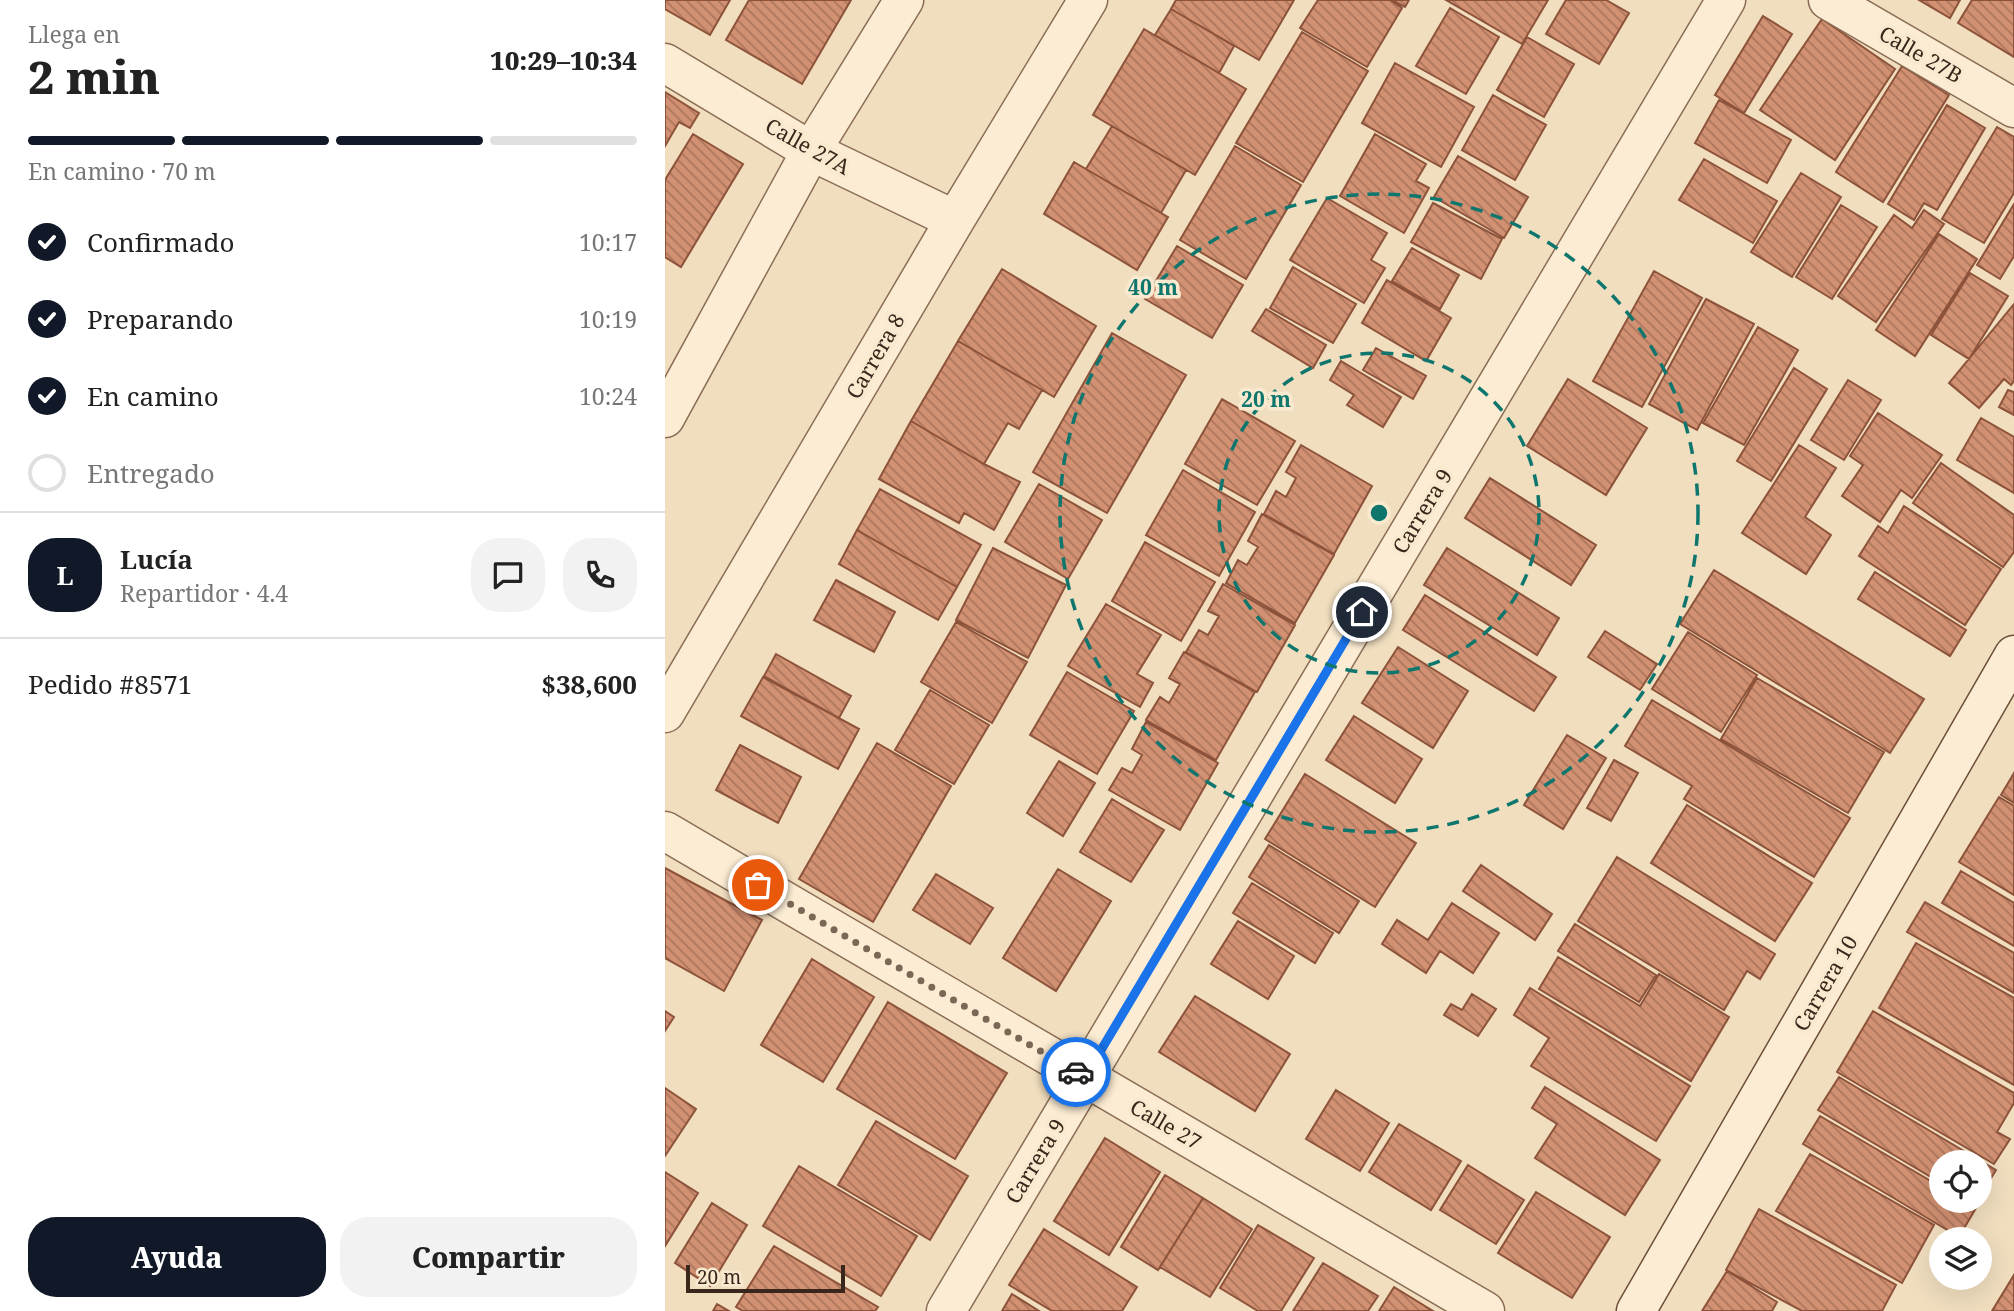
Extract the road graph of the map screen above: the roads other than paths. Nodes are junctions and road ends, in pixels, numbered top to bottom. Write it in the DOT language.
graph roads {
  1 [pos="904,0"];
  2 [pos="1088,0"];
  3 [pos="1726,0"];
  4 [pos="1828,0"];
  5 [pos="665,63"];
  6 [pos="2014,108"];
  7 [pos="811,151"];
  8 [pos="955,220"];
  9 [pos="665,418"];
  10 [pos="2014,655"];
  11 [pos="665,713"];
  12 [pos="665,831"];
  13 [pos="1085,1077"];
  14 [pos="946,1311"];
  15 [pos="1485,1311"];
  16 [pos="1636,1311"];
  1 -- 7 [label="street"];
  2 -- 8 [label="street, Carrera 8"];
  3 -- 13 [label="street, Carrera 9"];
  4 -- 6 [label="street, Calle 27B"];
  5 -- 7 [label="street, Calle 27A"];
  7 -- 8 [label="street, Calle 27A"];
  7 -- 9 [label="street"];
  8 -- 11 [label="street, Carrera 8"];
  10 -- 16 [label="street, Carrera 10"];
  12 -- 13 [label="street, Calle 27"];
  13 -- 14 [label="street, Carrera 9"];
  13 -- 15 [label="street, Calle 27"];
}
